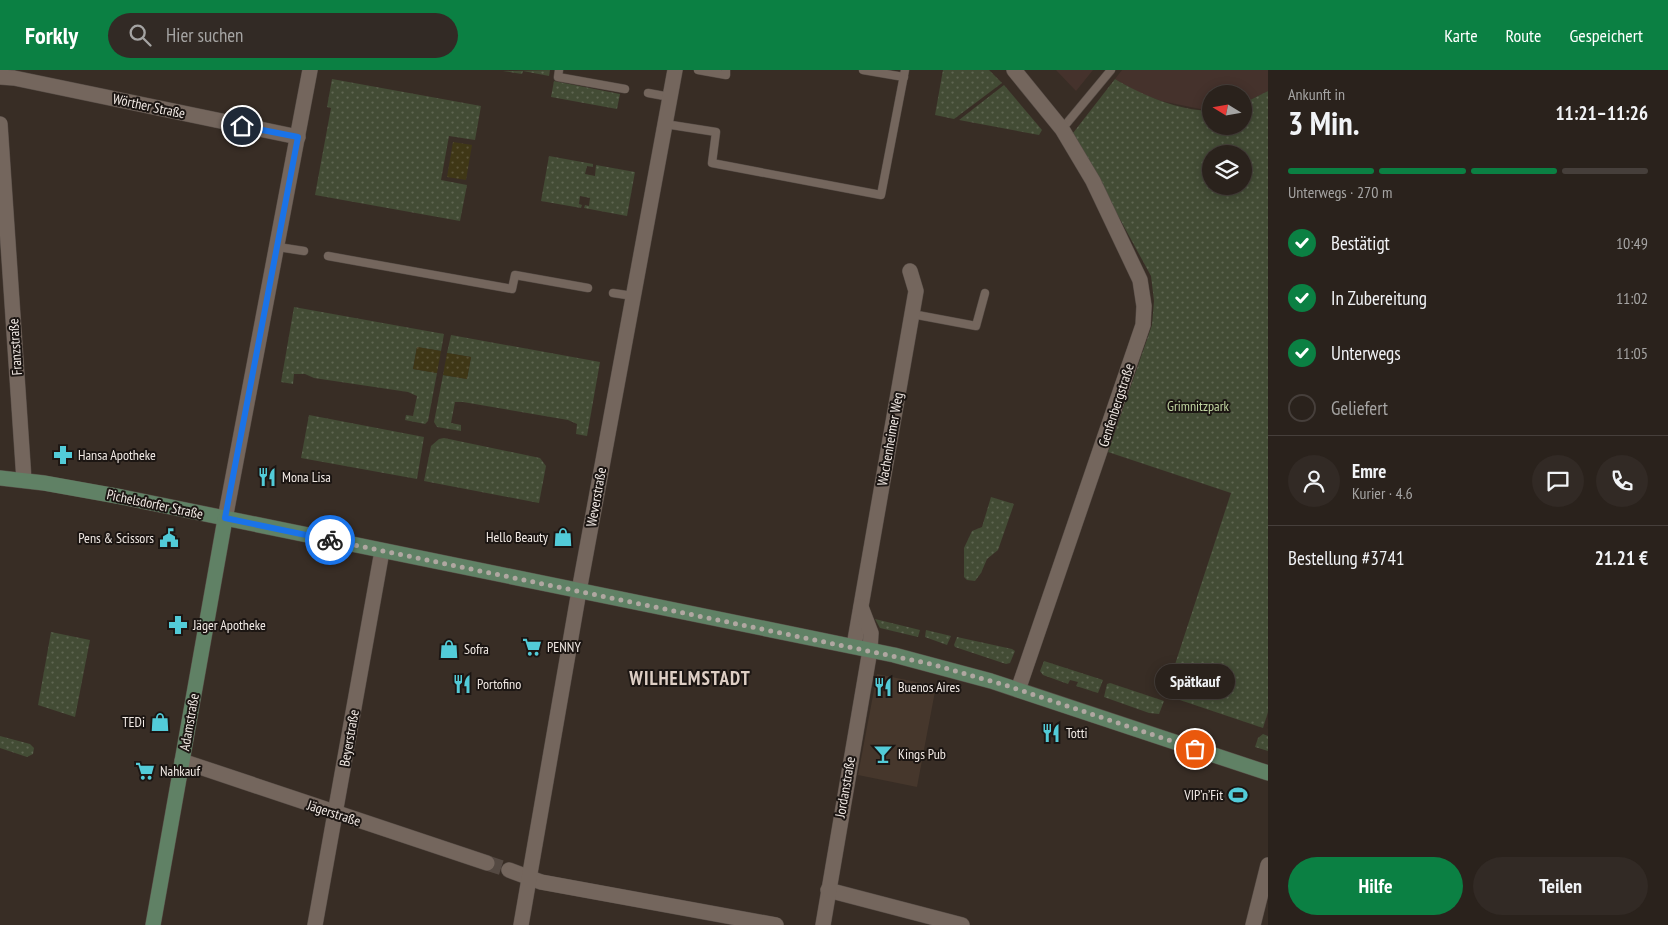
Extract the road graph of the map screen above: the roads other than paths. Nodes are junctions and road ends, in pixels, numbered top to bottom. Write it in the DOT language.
graph roads {
  1 [pos="310,70"];
  2 [pos="560,70"];
  3 [pos="675,70"];
  4 [pos="698,70"];
  5 [pos="726,70"];
  6 [pos="862,70"];
  7 [pos="1014,70"];
  8 [pos="1111,70"];
  9 [pos="905,74"];
  10 [pos="0,78"];
  11 [pos="624,89"];
  12 [pos="648,93"];
  13 [pos="670,97"];
  14 [pos="0,124"];
  15 [pos="665,124"];
  16 [pos="1062,129"];
  17 [pos="298,137"];
  18 [pos="278,247"];
  19 [pos="304,252"];
  20 [pos="328,256"];
  21 [pos="910,271"];
  22 [pos="588,288"];
  23 [pos="613,293"];
  24 [pos="985,293"];
  25 [pos="633,296"];
  26 [pos="912,314"];
  27 [pos="0,478"];
  28 [pos="24,480"];
  29 [pos="225,518"];
  30 [pos="382,550"];
  31 [pos="579,591"];
  32 [pos="861,607"];
  33 [pos="854,646"];
  34 [pos="870,650"];
  35 [pos="1018,690"];
  36 [pos="182,761"];
  37 [pos="1268,773"];
  38 [pos="335,813"];
  39 [pos="487,863"];
  40 [pos="1268,865"];
  41 [pos="509,870"];
  42 [pos="530,877"];
  43 [pos="828,890"];
  44 [pos="153,925"];
  45 [pos="315,925"];
  46 [pos="521,925"];
  47 [pos="776,925"];
  48 [pos="823,925"];
  49 [pos="962,925"];
  50 [pos="1253,925"];
  1 -- 17 [label="street"];
  2 -- 11 [label="lane"];
  3 -- 13 [label="street, Weverstraße"];
  4 -- 5 [label="lane"];
  6 -- 9 [label="lane"];
  7 -- 16 [label="street, Genfenbergstraße"];
  8 -- 16 [label="lane"];
  9 -- 15 [label="lane"];
  10 -- 17 [label="street, Wörther Straße"];
  12 -- 13 [label="lane"];
  13 -- 15 [label="street, Weverstraße"];
  14 -- 28 [label="street, Franzstraße"];
  15 -- 25 [label="street, Weverstraße"];
  16 -- 35 [label="street, Genfenbergstraße"];
  17 -- 18 [label="street"];
  18 -- 19 [label="lane"];
  18 -- 29 [label="street"];
  20 -- 22 [label="lane"];
  21 -- 26 [label="street, Wachenheimer Weg"];
  23 -- 25 [label="lane"];
  24 -- 26 [label="lane"];
  25 -- 31 [label="street, Weverstraße"];
  26 -- 32 [label="street, Wachenheimer Weg"];
  27 -- 28 [label="street, Pichelsdorfer Straße"];
  28 -- 29 [label="street, Pichelsdorfer Straße"];
  29 -- 30 [label="street, Pichelsdorfer Straße"];
  29 -- 36 [label="street, Adamstraße"];
  30 -- 31 [label="street, Pichelsdorfer Straße"];
  30 -- 38 [label="street, Beyerstraße"];
  31 -- 33 [label="street, Pichelsdorfer Straße"];
  31 -- 42 [label="street, Weverstraße"];
  32 -- 33 [label="street, Wachenheimer Weg"];
  32 -- 34 [label="street"];
  33 -- 34 [label="street, Pichelsdorfer Straße"];
  34 -- 35 [label="street, Pichelsdorfer Straße"];
  34 -- 43 [label="street, Jordanstraße"];
  35 -- 37 [label="street, Pichelsdorfer Straße"];
  36 -- 38 [label="street, Jägerstraße"];
  36 -- 44 [label="street, Adamstraße"];
  38 -- 39 [label="street, Jägerstraße"];
  38 -- 45 [label="street, Beyerstraße"];
  40 -- 50 [label="street"];
  41 -- 42 [label="street"];
  42 -- 46 [label="street, Weverstraße"];
  42 -- 47 [label="street"];
  43 -- 48 [label="street, Jordanstraße"];
  43 -- 49 [label="street"];
}
